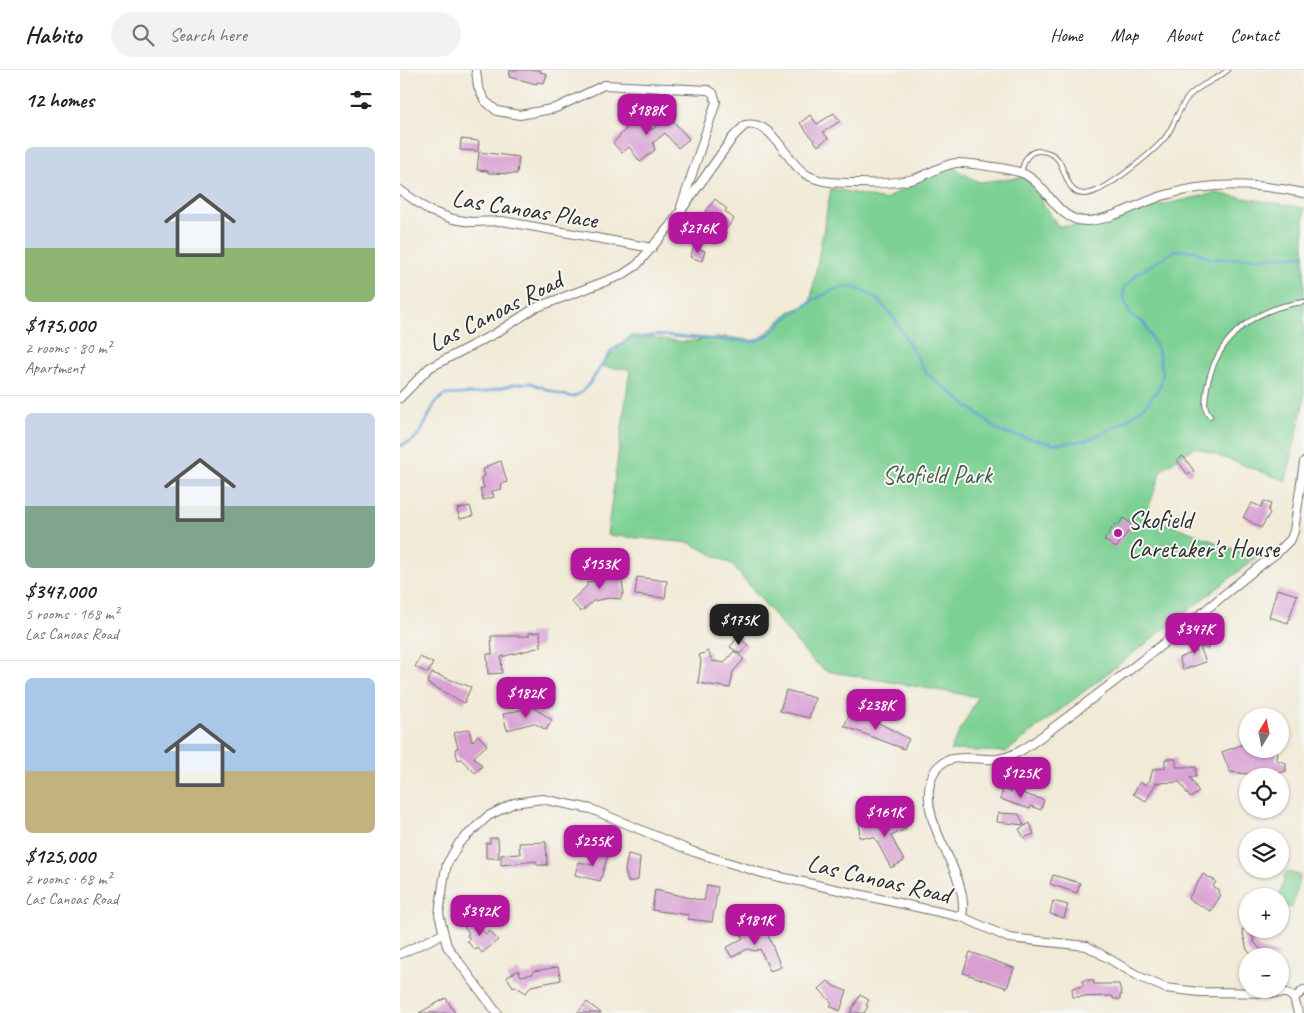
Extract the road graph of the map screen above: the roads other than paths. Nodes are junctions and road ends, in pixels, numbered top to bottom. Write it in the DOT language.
graph roads {
  1 [pos="476,70"];
  2 [pos="1228,70"];
  3 [pos="1022,172"];
  4 [pos="400,190"];
  5 [pos="1304,193"];
  6 [pos="678,216"];
  7 [pos="652,248"];
  8 [pos="1304,302"];
  9 [pos="400,398"];
  10 [pos="1210,416"];
  11 [pos="1304,462"];
  12 [pos="962,917"];
  13 [pos="443,934"];
  14 [pos="400,954"];
  15 [pos="1304,990"];
  16 [pos="1294,998"];
  17 [pos="497,1013"];
  18 [pos="1298,1013"];
  1 -- 6 [label="street"];
  2 -- 3 [label="lane"];
  3 -- 5 [label="street"];
  3 -- 6 [label="street, Las Canoas Road"];
  4 -- 7 [label="street, Las Canoas Place"];
  6 -- 7 [label="street, Las Canoas Road"];
  7 -- 9 [label="street, Las Canoas Road"];
  8 -- 10 [label="lane"];
  11 -- 12 [label="street, Las Canoas Road"];
  12 -- 13 [label="street, Las Canoas Road"];
  12 -- 16 [label="street"];
  13 -- 14 [label="street"];
  13 -- 17 [label="street, Las Canoas Road"];
  15 -- 16 [label="street"];
  16 -- 18 [label="street"];
}
